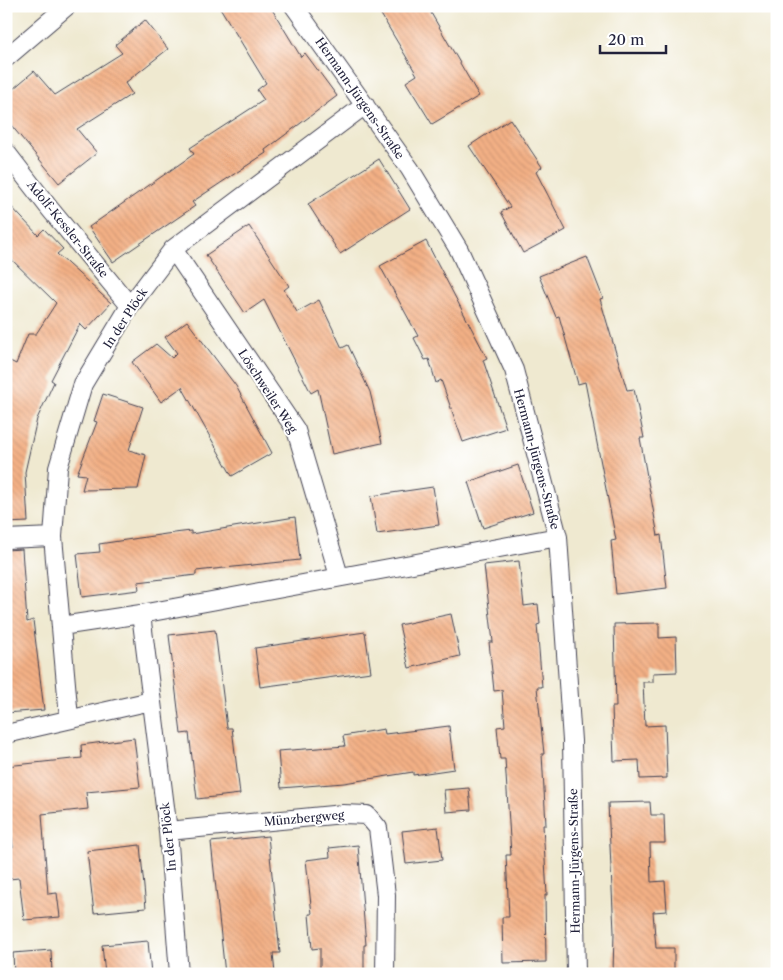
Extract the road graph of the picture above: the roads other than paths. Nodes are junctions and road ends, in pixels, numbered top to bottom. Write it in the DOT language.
graph roads {
  1 [pos="67,6"];
  2 [pos="294,6"];
  3 [pos="6,58"];
  4 [pos="365,105"];
  5 [pos="6,152"];
  6 [pos="173,249"];
  7 [pos="130,306"];
  8 [pos="52,537"];
  9 [pos="558,537"];
  10 [pos="6,540"];
  11 [pos="339,576"];
  12 [pos="141,614"];
  13 [pos="61,626"];
  14 [pos="151,701"];
  15 [pos="69,718"];
  16 [pos="6,734"];
  17 [pos="168,831"];
  18 [pos="179,974"];
  19 [pos="385,974"];
  20 [pos="576,974"];
  1 -- 3 [label="street"];
  2 -- 4 [label="street, Hermann-Jürgens-Straße"];
  4 -- 6 [label="street, In der Plöck"];
  4 -- 9 [label="street, Hermann-Jürgens-Straße"];
  5 -- 7 [label="street, Adolf-Kessler-Straße"];
  6 -- 7 [label="street, In der Plöck"];
  6 -- 11 [label="street, Löschweiler Weg"];
  7 -- 8 [label="street, In der Plöck"];
  8 -- 10 [label="street"];
  8 -- 13 [label="street, In der Plöck"];
  9 -- 11 [label="street"];
  9 -- 20 [label="street, Hermann-Jürgens-Straße"];
  11 -- 12 [label="street"];
  12 -- 13 [label="street"];
  12 -- 14 [label="street, In der Plöck"];
  13 -- 15 [label="street, In der Plöck"];
  14 -- 15 [label="street"];
  14 -- 17 [label="street, In der Plöck"];
  15 -- 16 [label="street"];
  17 -- 18 [label="street, In der Plöck"];
  17 -- 19 [label="street, Münzbergweg"];
}
